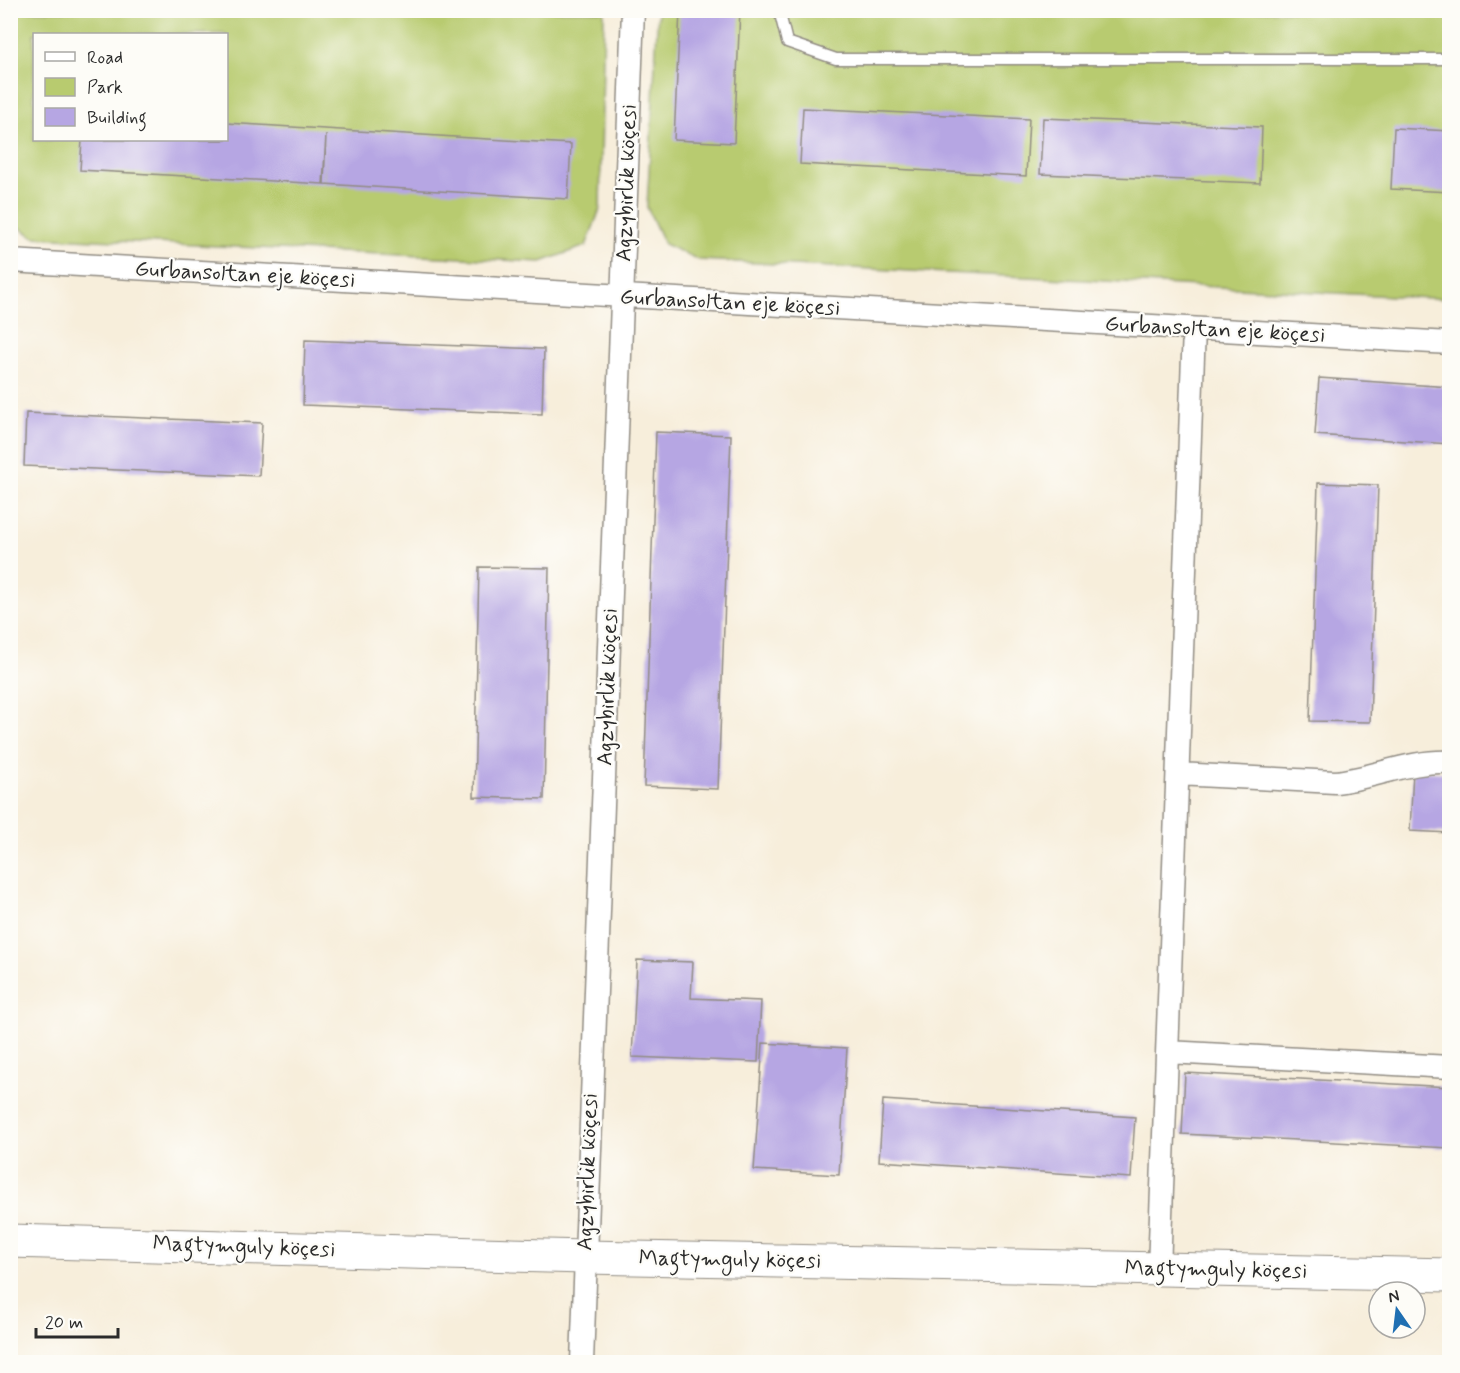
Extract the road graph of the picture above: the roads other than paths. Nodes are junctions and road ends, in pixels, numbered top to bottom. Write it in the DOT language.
graph roads {
  1 [pos="633,10"];
  2 [pos="779,10"];
  3 [pos="1449,59"];
  4 [pos="10,261"];
  5 [pos="623,298"];
  6 [pos="1194,329"];
  7 [pos="1449,343"];
  8 [pos="1449,762"];
  9 [pos="1178,774"];
  10 [pos="1168,1052"];
  11 [pos="1449,1067"];
  12 [pos="10,1241"];
  13 [pos="585,1257"];
  14 [pos="1159,1269"];
  15 [pos="1449,1275"];
  16 [pos="582,1362"];
  1 -- 5 [label="street, Agzybirlik köçesi"];
  2 -- 3 [label="lane"];
  4 -- 5 [label="street, Gurbansoltan eje köçesi"];
  5 -- 6 [label="street, Gurbansoltan eje köçesi"];
  5 -- 13 [label="street, Agzybirlik köçesi"];
  6 -- 7 [label="street, Gurbansoltan eje köçesi"];
  6 -- 9 [label="street"];
  8 -- 9 [label="street"];
  9 -- 10 [label="street"];
  10 -- 11 [label="street"];
  10 -- 14 [label="street"];
  12 -- 13 [label="main road, Magtymguly köçesi"];
  13 -- 14 [label="main road, Magtymguly köçesi"];
  13 -- 16 [label="street, Agzybirlik köçesi"];
  14 -- 15 [label="main road, Magtymguly köçesi"];
}
